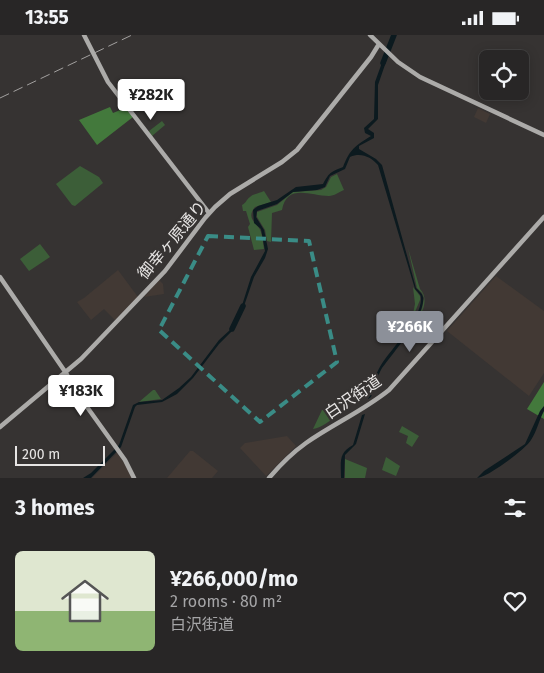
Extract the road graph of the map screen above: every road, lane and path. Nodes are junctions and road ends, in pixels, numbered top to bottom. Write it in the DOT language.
graph roads {
  1 [pos="84,35"];
  2 [pos="370,35"];
  3 [pos="379,44"];
  4 [pos="544,135"];
  5 [pos="209,213"];
  6 [pos="544,217"];
  7 [pos="0,277"];
  8 [pos="66,373"];
  9 [pos="0,427"];
  10 [pos="134,478"];
  11 [pos="269,478"];
  1 -- 5 [label="street"];
  2 -- 3 [label="street"];
  3 -- 4 [label="street"];
  3 -- 5 [label="street, 御幸ヶ原通り"];
  5 -- 8 [label="street, 御幸ヶ原通り"];
  6 -- 11 [label="street, 白沢街道"];
  7 -- 8 [label="street"];
  8 -- 9 [label="street, 御幸ヶ原通り"];
  8 -- 10 [label="street"];
}
